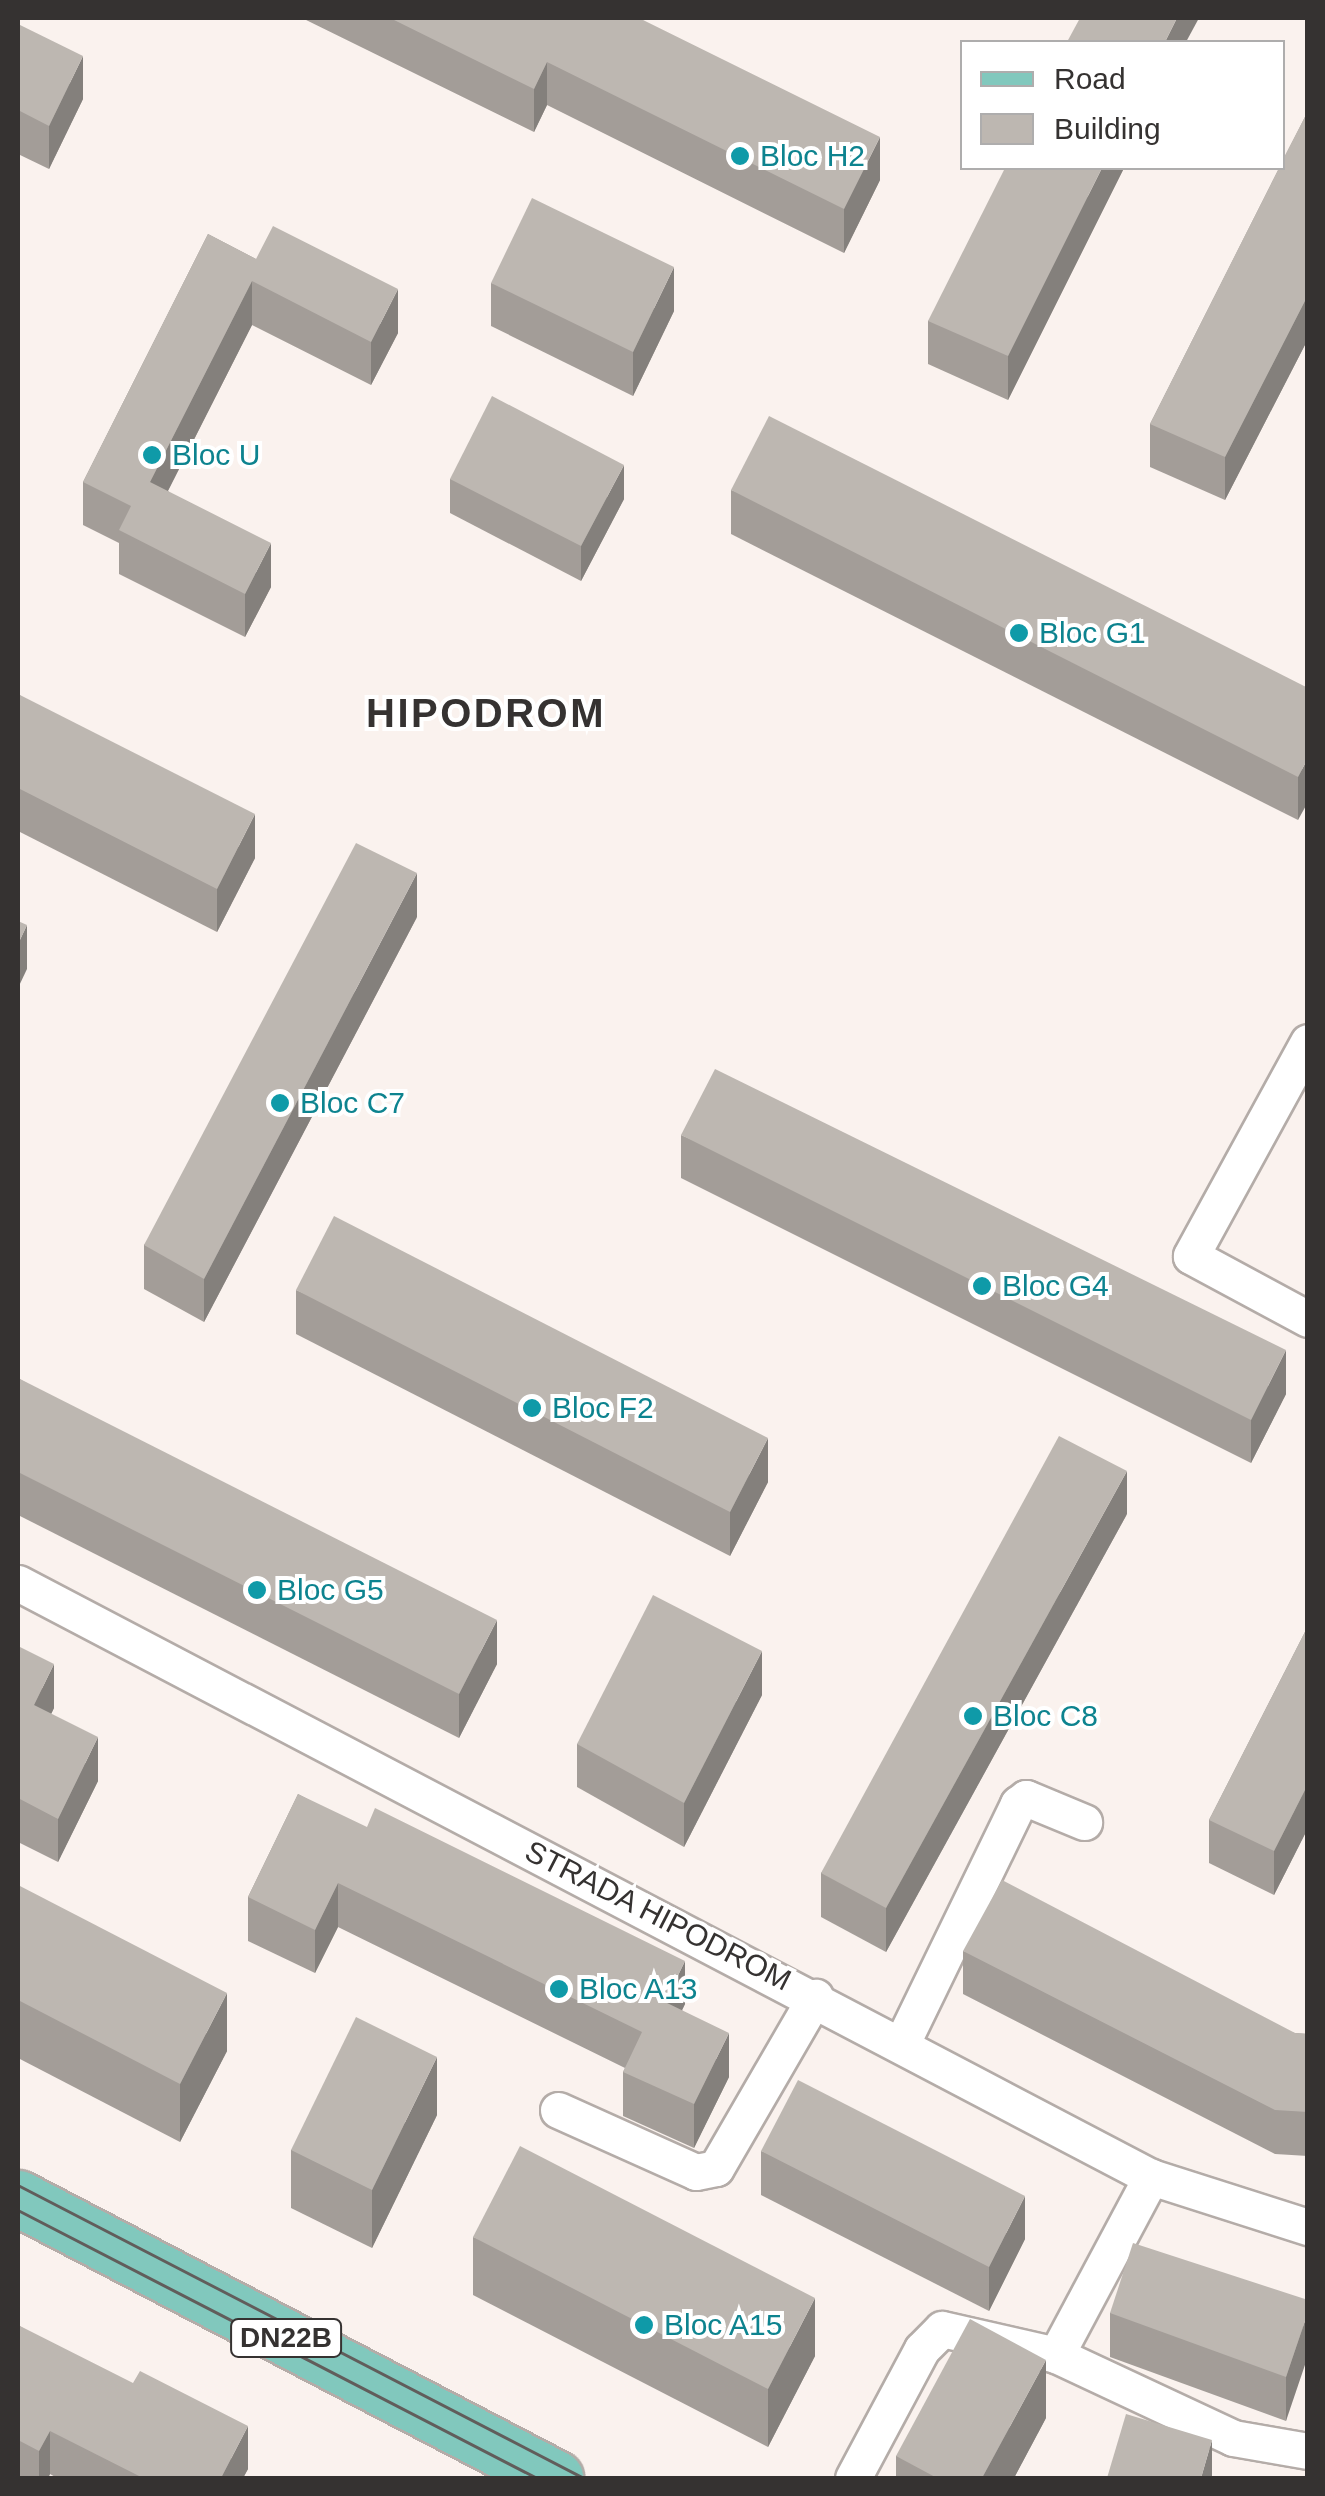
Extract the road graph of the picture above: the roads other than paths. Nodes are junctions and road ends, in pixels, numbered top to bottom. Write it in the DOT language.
graph roads {
  1 [pos="1308,1042"];
  2 [pos="1308,1319"];
  3 [pos="18,1583"];
  4 [pos="1084,1822"];
  5 [pos="814,1997"];
  6 [pos="902,2042"];
  7 [pos="558,2110"];
  8 [pos="1152,2177"];
  9 [pos="18,2198"];
  10 [pos="1308,2226"];
  11 [pos="1056,2355"];
  12 [pos="1308,2451"];
  13 [pos="556,2478"];
  14 [pos="853,2478"];
  1 -- 2 [label="street"];
  3 -- 5 [label="street, STRADA HIPODROM"];
  4 -- 6 [label="street"];
  5 -- 6 [label="street, STRADA HIPODROM"];
  5 -- 7 [label="street"];
  6 -- 8 [label="street, STRADA HIPODROM"];
  8 -- 10 [label="street, STRADA HIPODROM"];
  8 -- 11 [label="street"];
  9 -- 13 [label="main road, DN22B"];
  11 -- 12 [label="street"];
  11 -- 14 [label="street"];
}
